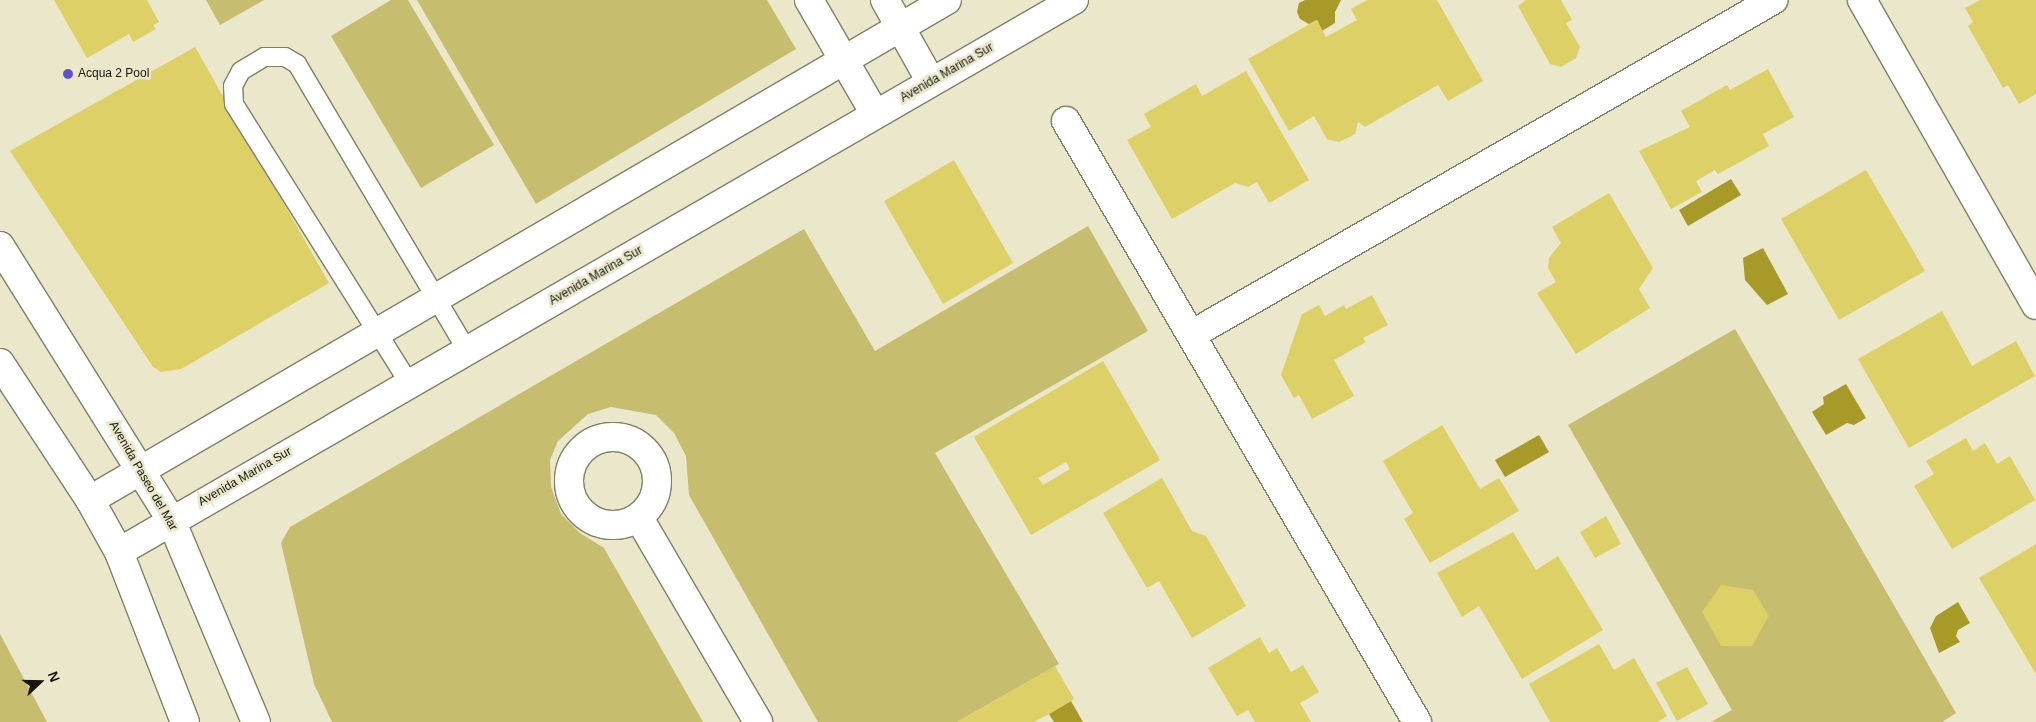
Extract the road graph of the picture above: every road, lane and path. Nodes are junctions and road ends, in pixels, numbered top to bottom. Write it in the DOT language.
graph roads {
  1 [pos="809,0"];
  2 [pos="885,0"];
  3 [pos="947,0"];
  4 [pos="1074,0"];
  5 [pos="1773,0"];
  6 [pos="1862,0"];
  7 [pos="901,27"];
  8 [pos="843,60"];
  9 [pos="931,82"];
  10 [pos="876,114"];
  11 [pos="1066,121"];
  12 [pos="0,246"];
  13 [pos="435,299"];
  14 [pos="2036,305"];
  15 [pos="377,332"];
  16 [pos="1191,335"];
  17 [pos="467,350"];
  18 [pos="0,363"];
  19 [pos="409,383"];
  20 [pos="142,470"];
  21 [pos="90,500"];
  22 [pos="638,518"];
  23 [pos="171,520"];
  24 [pos="119,552"];
  25 [pos="185,722"];
  26 [pos="256,722"];
  27 [pos="758,722"];
  28 [pos="1418,722"];
  1 -- 8 [label="street"];
  2 -- 7 [label="street"];
  3 -- 7 [label="street"];
  4 -- 9 [label="street, Avenida Marina Sur"];
  5 -- 16 [label="street"];
  6 -- 14 [label="street"];
  7 -- 8 [label="street"];
  7 -- 9 [label="street"];
  8 -- 10 [label="street"];
  8 -- 13 [label="street"];
  9 -- 10 [label="street, Avenida Marina Sur"];
  10 -- 17 [label="street, Avenida Marina Sur"];
  11 -- 16 [label="street"];
  12 -- 20 [label="street, Avenida Paseo del Mar"];
  13 -- 15 [label="street"];
  13 -- 15 [label="lane"];
  13 -- 17 [label="lane"];
  15 -- 19 [label="lane"];
  15 -- 20 [label="street"];
  16 -- 28 [label="street"];
  17 -- 19 [label="street, Avenida Marina Sur"];
  18 -- 21 [label="street"];
  19 -- 23 [label="street, Avenida Marina Sur"];
  20 -- 21 [label="street"];
  20 -- 23 [label="street, Avenida Paseo del Mar"];
  21 -- 24 [label="street"];
  22 -- 27 [label="street"];
  23 -- 24 [label="street, Avenida Marina Sur"];
  23 -- 26 [label="street, Avenida Paseo del Mar"];
  24 -- 25 [label="street"];
}
